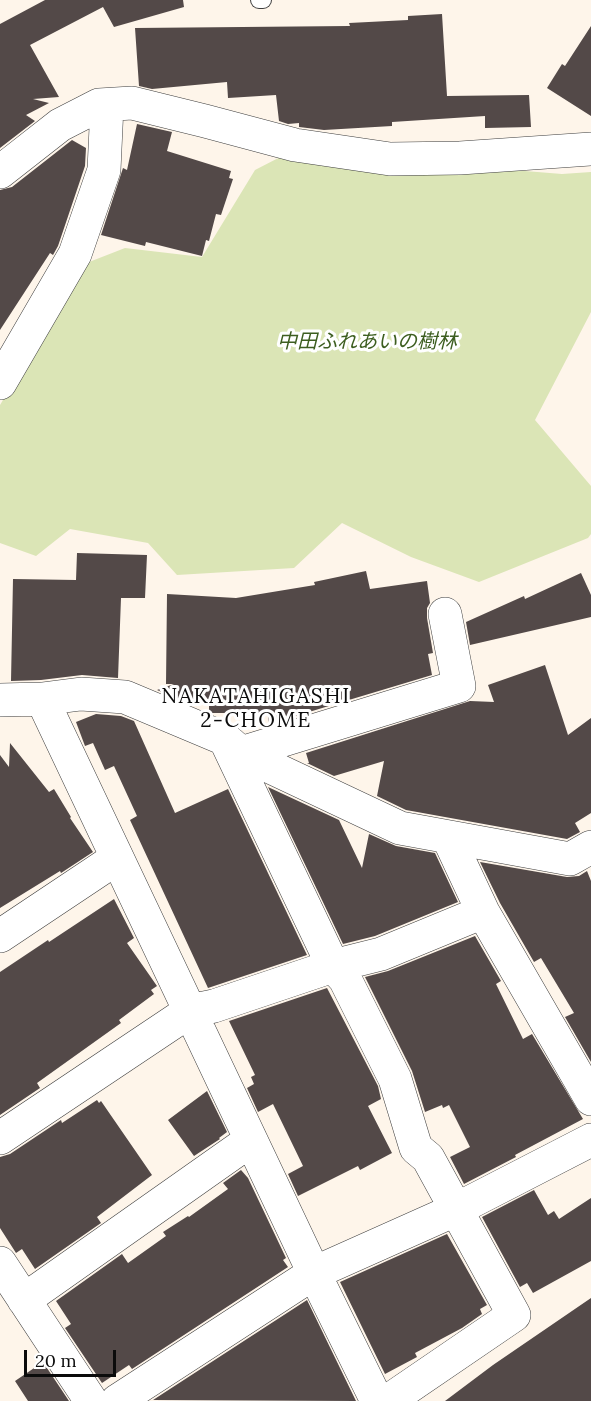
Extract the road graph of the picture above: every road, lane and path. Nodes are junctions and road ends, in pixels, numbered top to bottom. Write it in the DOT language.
graph roads {
  1 [pos="107,106"];
  2 [pos="591,149"];
  3 [pos="0,172"];
  4 [pos="0,383"];
  5 [pos="445,614"];
  6 [pos="42,699"];
  7 [pos="0,700"];
  8 [pos="233,746"];
  9 [pos="448,837"];
  10 [pos="591,847"];
  11 [pos="117,858"];
  12 [pos="483,912"];
  13 [pos="0,936"];
  14 [pos="333,966"];
  15 [pos="190,1011"];
  16 [pos="591,1099"];
  17 [pos="0,1138"];
  18 [pos="251,1140"];
  19 [pos="591,1140"];
  20 [pos="455,1210"];
  21 [pos="0,1263"];
  22 [pos="314,1273"];
  23 [pos="24,1300"];
  24 [pos="122,1400"];
  25 [pos="91,1401"];
  26 [pos="377,1401"];
  27 [pos="388,1401"];
  1 -- 2 [label="street"];
  1 -- 3 [label="street"];
  1 -- 4 [label="street"];
  5 -- 8 [label="street"];
  6 -- 7 [label="street"];
  6 -- 8 [label="street"];
  6 -- 11 [label="street"];
  8 -- 9 [label="street"];
  8 -- 14 [label="street"];
  9 -- 10 [label="street"];
  9 -- 12 [label="street"];
  11 -- 13 [label="street"];
  11 -- 15 [label="street"];
  12 -- 14 [label="street"];
  12 -- 16 [label="street"];
  14 -- 15 [label="street"];
  14 -- 20 [label="street"];
  15 -- 17 [label="street"];
  15 -- 18 [label="street"];
  18 -- 22 [label="street"];
  18 -- 23 [label="street"];
  19 -- 20 [label="street"];
  20 -- 22 [label="street"];
  20 -- 27 [label="street"];
  21 -- 23 [label="street"];
  22 -- 24 [label="street"];
  22 -- 26 [label="street"];
  23 -- 25 [label="street"];
}
